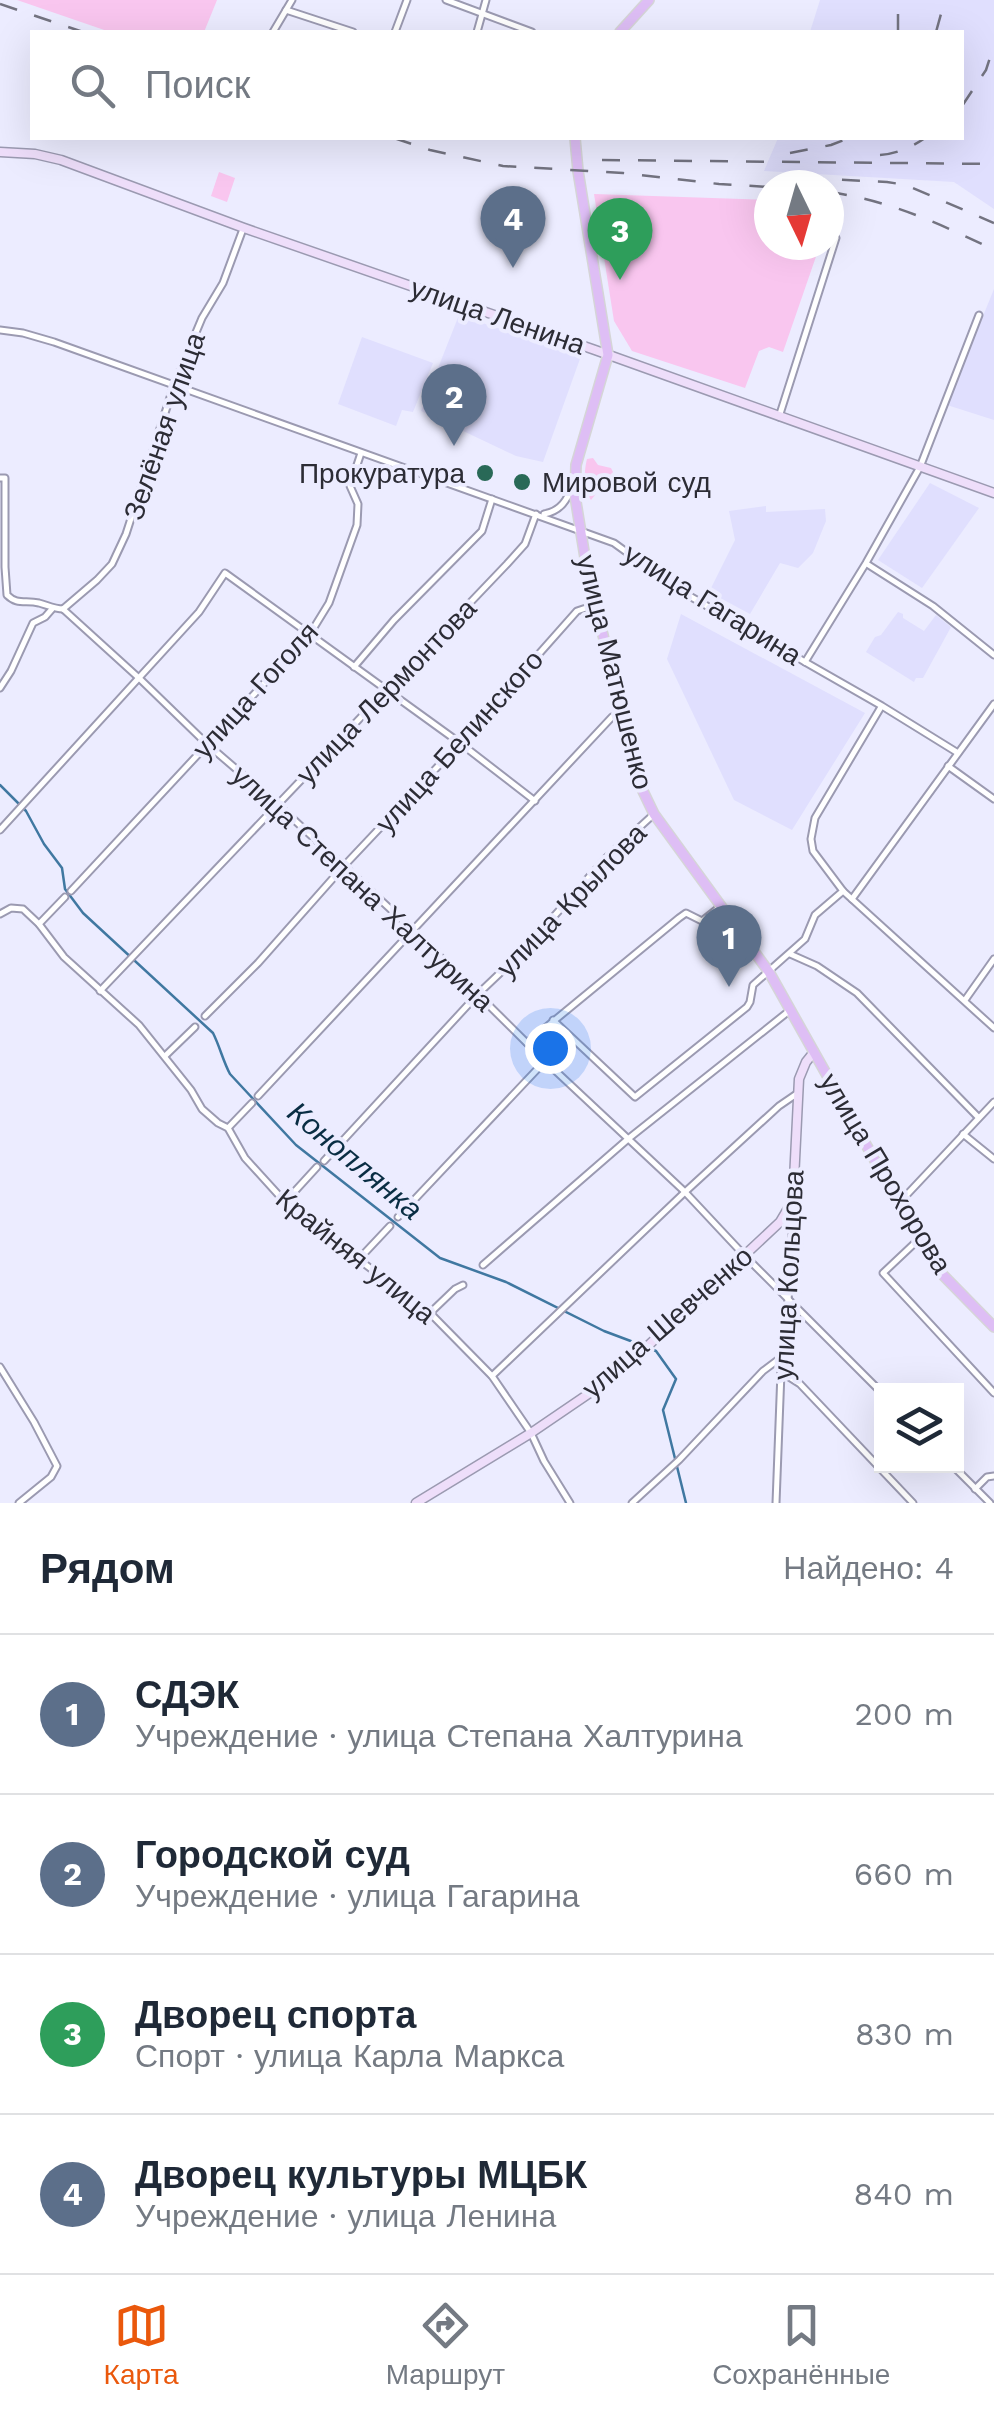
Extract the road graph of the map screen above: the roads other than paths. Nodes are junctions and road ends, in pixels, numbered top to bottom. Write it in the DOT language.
graph roads {
  1 [pos="292,0"];
  2 [pos="407,0"];
  3 [pos="446,0"];
  4 [pos="486,0"];
  5 [pos="650,0"];
  6 [pos="286,10"];
  7 [pos="483,14"];
  8 [pos="274,30"];
  9 [pos="347,30"];
  10 [pos="396,30"];
  11 [pos="477,30"];
  12 [pos="527,30"];
  13 [pos="622,30"];
  14 [pos="575,140"];
  15 [pos="0,152"];
  16 [pos="244,228"];
  17 [pos="829,260"];
  18 [pos="979,315"];
  19 [pos="0,330"];
  20 [pos="608,355"];
  21 [pos="174,385"];
  22 [pos="779,416"];
  23 [pos="362,453"];
  24 [pos="920,467"];
  25 [pos="0,478"];
  26 [pos="574,482"];
  27 [pos="994,494"];
  28 [pos="492,498"];
  29 [pos="538,514"];
  30 [pos="580,530"];
  31 [pos="866,563"];
  32 [pos="2,567"];
  33 [pos="595,605"];
  34 [pos="52,608"];
  35 [pos="63,609"];
  36 [pos="310,634"];
  37 [pos="994,655"];
  38 [pos="805,662"];
  39 [pos="354,667"];
  40 [pos="140,678"];
  41 [pos="0,688"];
  42 [pos="386,691"];
  43 [pos="994,704"];
  44 [pos="882,706"];
  45 [pos="622,711"];
  46 [pos="460,743"];
  47 [pos="207,744"];
  48 [pos="958,754"];
  49 [pos="948,766"];
  50 [pos="994,799"];
  51 [pos="535,801"];
  52 [pos="277,804"];
  53 [pos="654,814"];
  54 [pos="0,830"];
  55 [pos="344,867"];
  56 [pos="70,890"];
  57 [pos="844,891"];
  58 [pos="64,897"];
  59 [pos="852,899"];
  60 [pos="721,906"];
  61 [pos="0,914"];
  62 [pos="39,924"];
  63 [pos="414,931"];
  64 [pos="790,954"];
  65 [pos="994,959"];
  66 [pos="769,972"];
  67 [pos="100,991"];
  68 [pos="478,994"];
  69 [pos="965,1000"];
  70 [pos="792,1009"];
  71 [pos="205,1016"];
  72 [pos="553,1020"];
  73 [pos="195,1026"];
  74 [pos="994,1028"];
  75 [pos="527,1043"];
  76 [pos="814,1052"];
  77 [pos="165,1056"];
  78 [pos="545,1061"];
  79 [pos="798,1093"];
  80 [pos="258,1096"];
  81 [pos="994,1102"];
  82 [pos="252,1103"];
  83 [pos="978,1118"];
  84 [pos="228,1128"];
  85 [pos="962,1134"];
  86 [pos="628,1138"];
  87 [pos="994,1159"];
  88 [pos="324,1161"];
  89 [pos="317,1168"];
  90 [pos="685,1192"];
  91 [pos="793,1200"];
  92 [pos="285,1202"];
  93 [pos="898,1203"];
  94 [pos="398,1217"];
  95 [pos="390,1226"];
  96 [pos="918,1239"];
  97 [pos="744,1254"];
  98 [pos="359,1258"];
  99 [pos="484,1265"];
  100 [pos="463,1284"];
  101 [pos="788,1297"];
  102 [pos="430,1314"];
  103 [pos="994,1328"];
  104 [pos="782,1356"];
  105 [pos="0,1367"];
  106 [pos="781,1372"];
  107 [pos="492,1376"];
  108 [pos="874,1385"];
  109 [pos="994,1393"];
  110 [pos="531,1432"];
  111 [pos="959,1473"];
  112 [pos="994,1476"];
  113 [pos="975,1489"];
  114 [pos="19,1503"];
  115 [pos="416,1503"];
  116 [pos="570,1503"];
  117 [pos="632,1503"];
  118 [pos="776,1503"];
  119 [pos="914,1503"];
  120 [pos="990,1503"];
  1 -- 6 [label="street"];
  2 -- 10 [label="street"];
  3 -- 7 [label="street"];
  4 -- 7 [label="street"];
  5 -- 13 [label="main road"];
  6 -- 8 [label="street"];
  6 -- 9 [label="street"];
  7 -- 11 [label="street"];
  7 -- 12 [label="street"];
  14 -- 20 [label="main road"];
  15 -- 16 [label="main road, улица Ленина"];
  16 -- 20 [label="main road, улица Ленина"];
  16 -- 21 [label="street, Зелёная улица"];
  17 -- 22 [label="street"];
  18 -- 24 [label="street"];
  19 -- 21 [label="street, улица Гагарина"];
  20 -- 22 [label="main road, улица Ленина"];
  20 -- 26 [label="main road, улица Матюшенко"];
  21 -- 23 [label="street, улица Гагарина"];
  21 -- 35 [label="street, Зелёная улица"];
  22 -- 24 [label="main road, улица Ленина"];
  23 -- 28 [label="street, улица Гагарина"];
  23 -- 36 [label="street, улица Гоголя"];
  24 -- 27 [label="main road, улица Ленина"];
  24 -- 31 [label="street"];
  25 -- 32 [label="street"];
  26 -- 29 [label="street, улица Лермонтова"];
  26 -- 30 [label="main road, улица Матюшенко"];
  28 -- 29 [label="street, улица Гагарина"];
  28 -- 39 [label="street"];
  29 -- 30 [label="street, улица Гагарина"];
  29 -- 42 [label="street, улица Лермонтова"];
  30 -- 33 [label="main road, улица Матюшенко"];
  30 -- 38 [label="street, улица Гагарина"];
  31 -- 37 [label="street"];
  31 -- 38 [label="street"];
  32 -- 34 [label="street"];
  33 -- 45 [label="main road, улица Матюшенко"];
  33 -- 46 [label="street, улица Белинского"];
  34 -- 35 [label="street"];
  34 -- 41 [label="street"];
  35 -- 40 [label="street, улица Степана Халтурина"];
  36 -- 39 [label="street"];
  36 -- 40 [label="street"];
  36 -- 47 [label="street, улица Гоголя"];
  38 -- 44 [label="street, улица Гагарина"];
  39 -- 42 [label="street"];
  40 -- 47 [label="street, улица Степана Халтурина"];
  40 -- 54 [label="street"];
  42 -- 46 [label="street"];
  42 -- 52 [label="street, улица Лермонтова"];
  43 -- 48 [label="street"];
  44 -- 48 [label="street, улица Гагарина"];
  44 -- 57 [label="street"];
  45 -- 51 [label="street"];
  45 -- 53 [label="main road, улица Матюшенко"];
  46 -- 51 [label="street"];
  46 -- 55 [label="street, улица Белинского"];
  47 -- 52 [label="street, улица Степана Халтурина"];
  47 -- 56 [label="street, улица Гоголя"];
  48 -- 49 [label="street"];
  49 -- 50 [label="street"];
  49 -- 59 [label="street"];
  51 -- 63 [label="street"];
  52 -- 55 [label="street, улица Степана Халтурина"];
  52 -- 67 [label="street, улица Лермонтова"];
  53 -- 60 [label="main road, улица Матюшенко"];
  53 -- 68 [label="street, улица Крылова"];
  55 -- 63 [label="street, улица Степана Халтурина"];
  55 -- 71 [label="street, улица Белинского"];
  57 -- 59 [label="street"];
  57 -- 64 [label="street"];
  58 -- 62 [label="street"];
  59 -- 69 [label="street"];
  60 -- 66 [label="main road, улица Матюшенко"];
  60 -- 72 [label="street"];
  61 -- 62 [label="street"];
  62 -- 67 [label="street, Крайняя улица"];
  63 -- 68 [label="street, улица Степана Халтурина"];
  63 -- 80 [label="street"];
  64 -- 66 [label="street"];
  64 -- 83 [label="street"];
  65 -- 69 [label="street"];
  66 -- 70 [label="main road, улица Матюшенко"];
  66 -- 72 [label="street"];
  67 -- 77 [label="street, Крайняя улица"];
  68 -- 75 [label="street, улица Степана Халтурина"];
  68 -- 88 [label="street, улица Крылова"];
  69 -- 74 [label="street"];
  70 -- 76 [label="main road, улица Прохорова"];
  70 -- 86 [label="street"];
  72 -- 75 [label="street"];
  73 -- 77 [label="street"];
  75 -- 78 [label="street, улица Степана Халтурина"];
  76 -- 79 [label="main road, улица Кольцова"];
  76 -- 93 [label="main road, улица Прохорова"];
  77 -- 84 [label="street, Крайняя улица"];
  78 -- 86 [label="street, улица Степана Халтурина"];
  78 -- 94 [label="street"];
  79 -- 90 [label="street"];
  79 -- 91 [label="main road, улица Кольцова"];
  81 -- 83 [label="street"];
  82 -- 84 [label="street"];
  83 -- 85 [label="street"];
  84 -- 92 [label="street, Крайняя улица"];
  85 -- 87 [label="street"];
  85 -- 93 [label="street"];
  86 -- 90 [label="street, улица Степана Халтурина"];
  86 -- 99 [label="street"];
  89 -- 92 [label="street"];
  90 -- 97 [label="street, улица Степана Халтурина"];
  90 -- 107 [label="street"];
  91 -- 97 [label="main road, улица Шевченко"];
  91 -- 101 [label="street, улица Кольцова"];
  92 -- 98 [label="street, Крайняя улица"];
  93 -- 96 [label="main road, улица Прохорова"];
  95 -- 98 [label="street"];
  96 -- 103 [label="main road, улица Прохорова"];
  96 -- 109 [label="street"];
  97 -- 101 [label="street, улица Степана Халтурина"];
  97 -- 110 [label="main road, улица Шевченко"];
  98 -- 102 [label="street, Крайняя улица"];
  100 -- 102 [label="street"];
  101 -- 104 [label="street, улица Кольцова"];
  101 -- 108 [label="street, улица Степана Халтурина"];
  102 -- 107 [label="street, Крайняя улица"];
  104 -- 106 [label="street, улица Кольцова"];
  104 -- 117 [label="street"];
  105 -- 114 [label="street"];
  106 -- 118 [label="street, улица Кольцова"];
  106 -- 119 [label="street"];
  107 -- 110 [label="street, Крайняя улица"];
  110 -- 115 [label="main road, улица Шевченко"];
  110 -- 116 [label="street, Крайняя улица"];
  111 -- 113 [label="street"];
  112 -- 113 [label="street"];
  113 -- 120 [label="street"];
}
